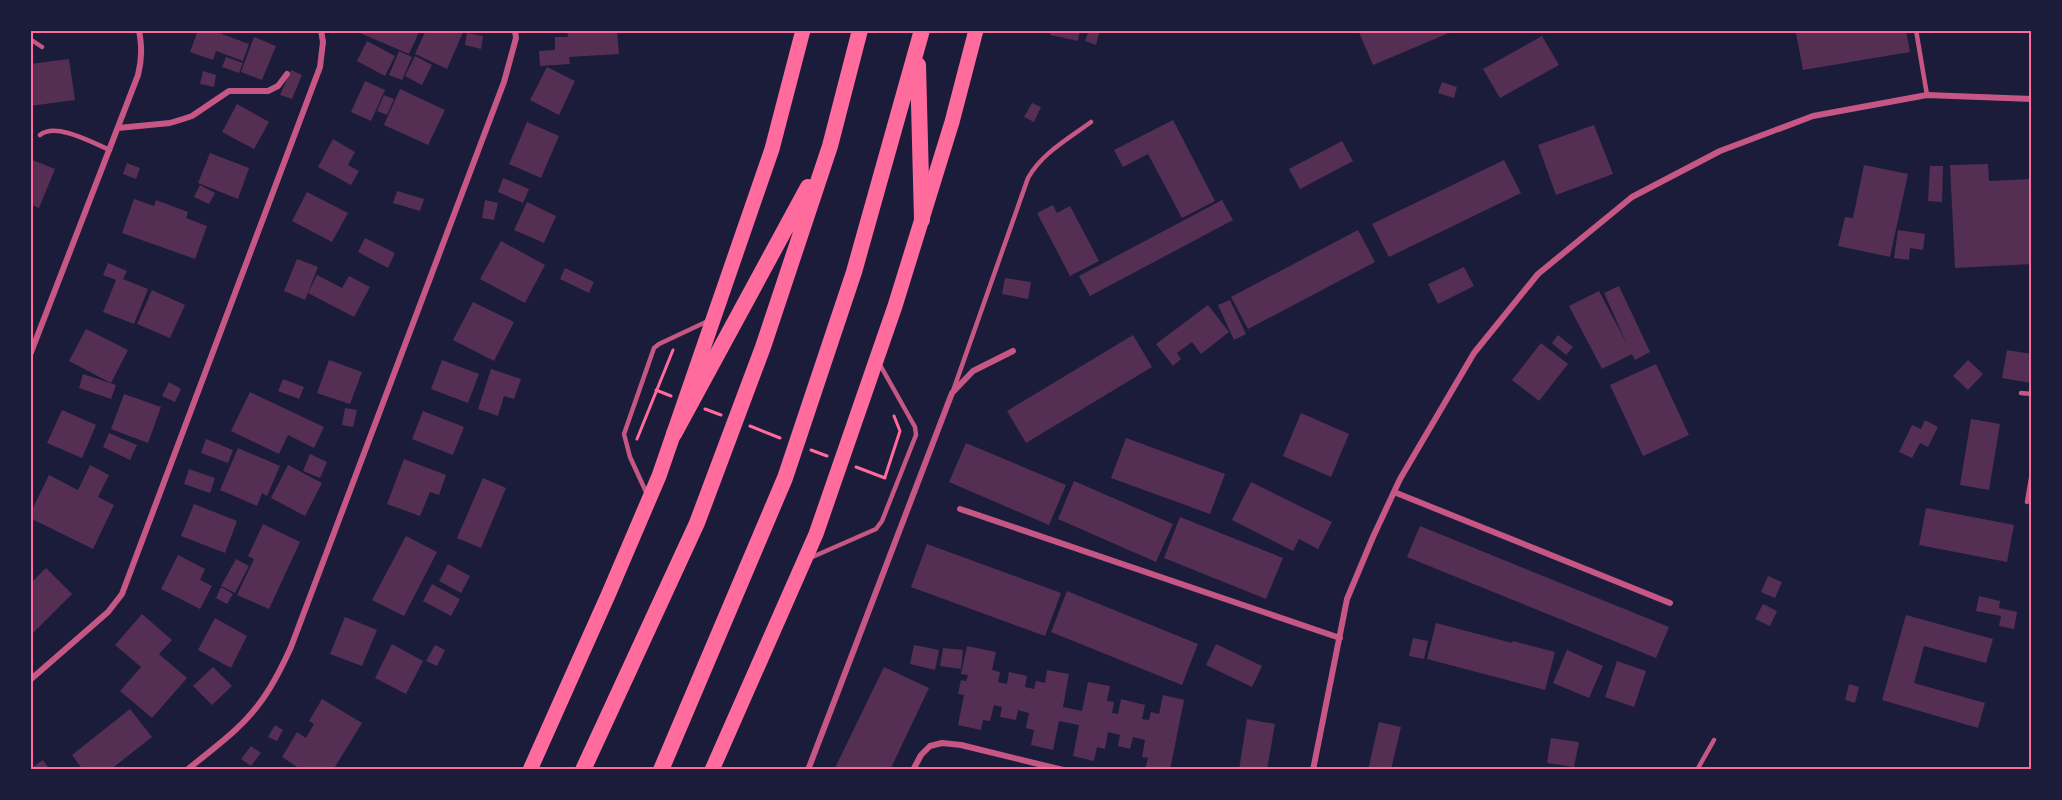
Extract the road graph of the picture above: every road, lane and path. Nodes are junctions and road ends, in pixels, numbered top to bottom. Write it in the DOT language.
graph roads {
  1 [pos="139,30"];
  2 [pos="321,30"];
  3 [pos="515,30"];
  4 [pos="803,30"];
  5 [pos="860,30"];
  6 [pos="922,30"];
  7 [pos="976,30"];
  8 [pos="1916,30"];
  9 [pos="30,39"];
  10 [pos="42,47"];
  11 [pos="918,48"];
  12 [pos="287,74"];
  13 [pos="1927,95"];
  14 [pos="2032,99"];
  15 [pos="1091,122"];
  16 [pos="118,128"];
  17 [pos="40,135"];
  18 [pos="830,146"];
  19 [pos="110,150"];
  20 [pos="922,220"];
  21 [pos="714,319"];
  22 [pos="675,345"];
  23 [pos="1013,351"];
  24 [pos="30,355"];
  25 [pos="876,359"];
  26 [pos="656,390"];
  27 [pos="952,393"];
  28 [pos="2021,393"];
  29 [pos="2032,394"];
  30 [pos="678,399"];
  31 [pos="700,407"];
  32 [pos="893,412"];
  33 [pos="721,415"];
  34 [pos="743,424"];
  35 [pos="900,431"];
  36 [pos="674,434"];
  37 [pos="787,440"];
  38 [pos="809,449"];
  39 [pos="630,457"];
  40 [pos="831,457"];
  41 [pos="852,465"];
  42 [pos="2032,472"];
  43 [pos="885,478"];
  44 [pos="1394,492"];
  45 [pos="650,498"];
  46 [pos="2027,502"];
  47 [pos="960,509"];
  48 [pos="804,560"];
  49 [pos="1670,603"];
  50 [pos="1340,638"];
  51 [pos="30,680"];
  52 [pos="1714,740"];
  53 [pos="187,770"];
  54 [pos="530,770"];
  55 [pos="584,770"];
  56 [pos="661,770"];
  57 [pos="712,770"];
  58 [pos="808,770"];
  59 [pos="913,770"];
  60 [pos="1063,770"];
  61 [pos="1312,770"];
  62 [pos="1697,770"];
  1 -- 16 [label="street"];
  2 -- 51 [label="street"];
  3 -- 53 [label="street"];
  4 -- 21 [label="highway"];
  5 -- 18 [label="highway"];
  6 -- 11 [label="highway"];
  7 -- 20 [label="highway"];
  8 -- 13 [label="lane"];
  9 -- 10 [label="lane"];
  11 -- 20 [label="highway"];
  11 -- 56 [label="highway"];
  12 -- 16 [label="street"];
  13 -- 14 [label="street"];
  13 -- 44 [label="street"];
  15 -- 27 [label="lane"];
  16 -- 19 [label="street"];
  17 -- 19 [label="lane"];
  18 -- 36 [label="highway"];
  18 -- 55 [label="highway"];
  19 -- 24 [label="street"];
  20 -- 25 [label="highway"];
  21 -- 36 [label="highway"];
  21 -- 39 [label="lane"];
  22 -- 26 [label="path"];
  23 -- 27 [label="street"];
  25 -- 48 [label="highway"];
  25 -- 48 [label="lane"];
  26 -- 30 [label="path"];
  26 -- 39 [label="path"];
  27 -- 58 [label="street"];
  28 -- 29 [label="lane"];
  31 -- 33 [label="path"];
  32 -- 35 [label="path"];
  34 -- 37 [label="path"];
  36 -- 45 [label="highway"];
  38 -- 40 [label="path"];
  39 -- 45 [label="lane"];
  41 -- 43 [label="path"];
  42 -- 46 [label="lane"];
  44 -- 49 [label="street"];
  44 -- 50 [label="street"];
  45 -- 54 [label="highway"];
  47 -- 50 [label="street"];
  48 -- 57 [label="highway"];
  50 -- 61 [label="street"];
  52 -- 62 [label="lane"];
  59 -- 60 [label="street"];
}
